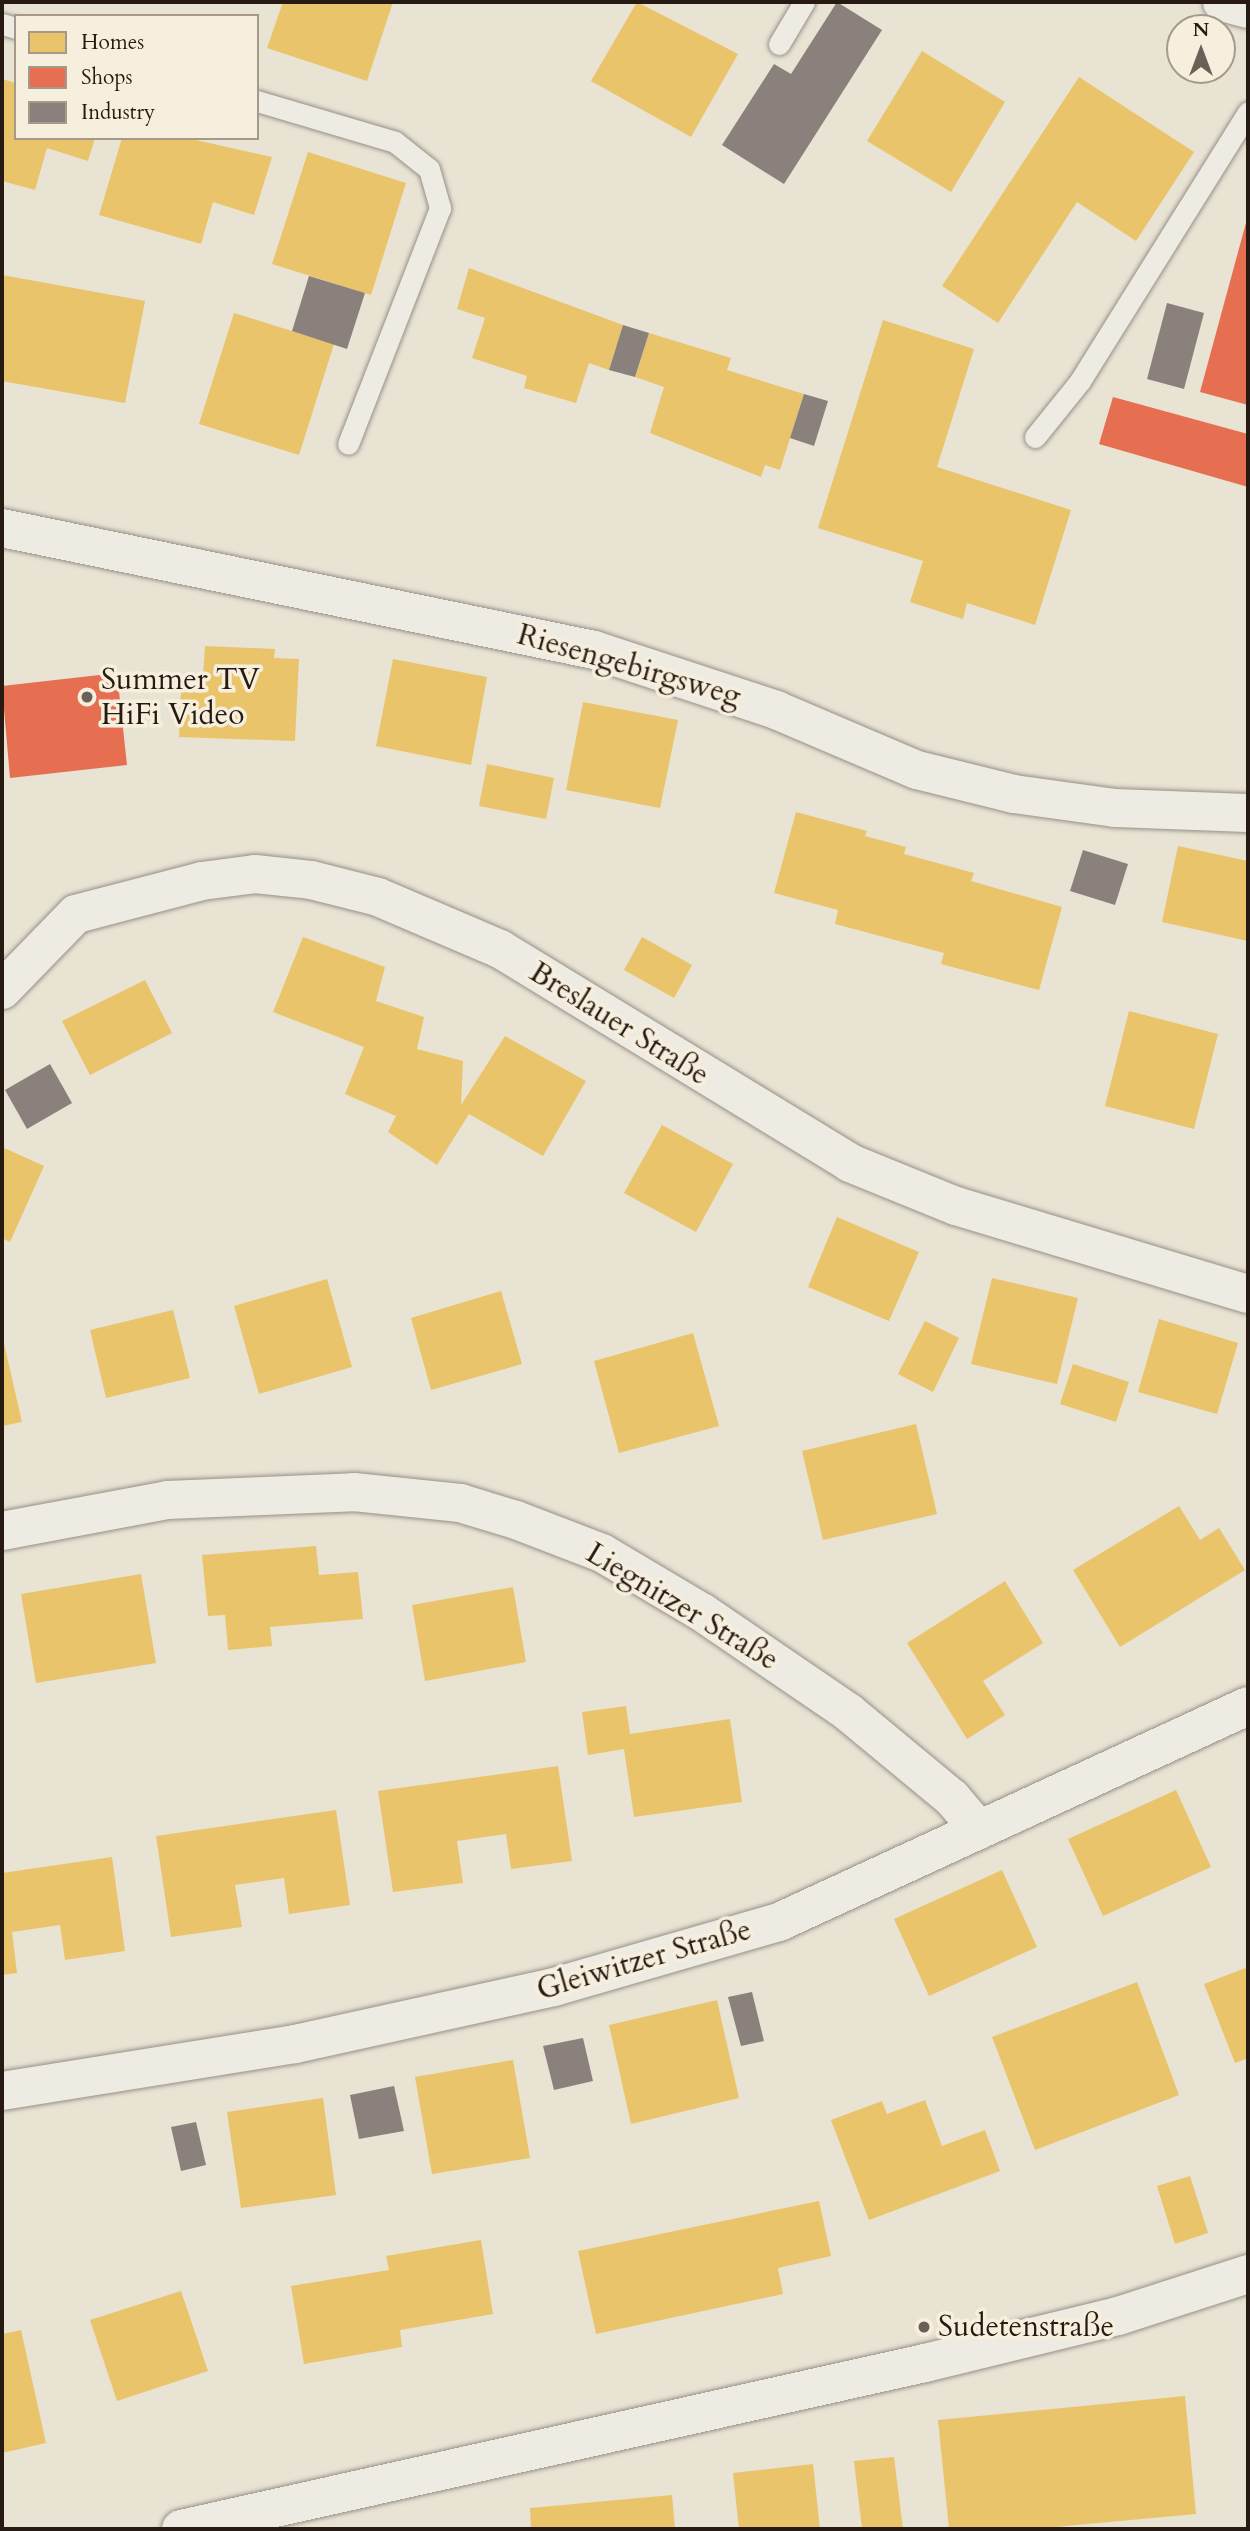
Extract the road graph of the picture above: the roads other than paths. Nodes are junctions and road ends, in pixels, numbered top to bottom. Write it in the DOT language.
graph roads {
  1 [pos="804,2"];
  2 [pos="1222,2"];
  3 [pos="1248,9"];
  4 [pos="779,44"];
  5 [pos="259,102"];
  6 [pos="1248,112"];
  7 [pos="1035,437"];
  8 [pos="348,444"];
  9 [pos="2,528"];
  10 [pos="1248,813"];
  11 [pos="2,990"];
  12 [pos="1248,1294"];
  13 [pos="2,1531"];
  14 [pos="1248,1706"];
  15 [pos="979,1830"];
  16 [pos="2,2091"];
  17 [pos="1248,2274"];
  18 [pos="277,2520"];
  19 [pos="180,2529"];
  1 -- 4 [label="lane"];
  2 -- 3 [label="street"];
  5 -- 8 [label="lane"];
  6 -- 7 [label="lane"];
  9 -- 10 [label="street, Riesengebirgsweg"];
  11 -- 12 [label="street, Breslauer Straße"];
  13 -- 15 [label="street, Liegnitzer Straße"];
  14 -- 15 [label="street, Gleiwitzer Straße"];
  15 -- 16 [label="street, Gleiwitzer Straße"];
  17 -- 18 [label="street"];
  18 -- 19 [label="street"];
}
